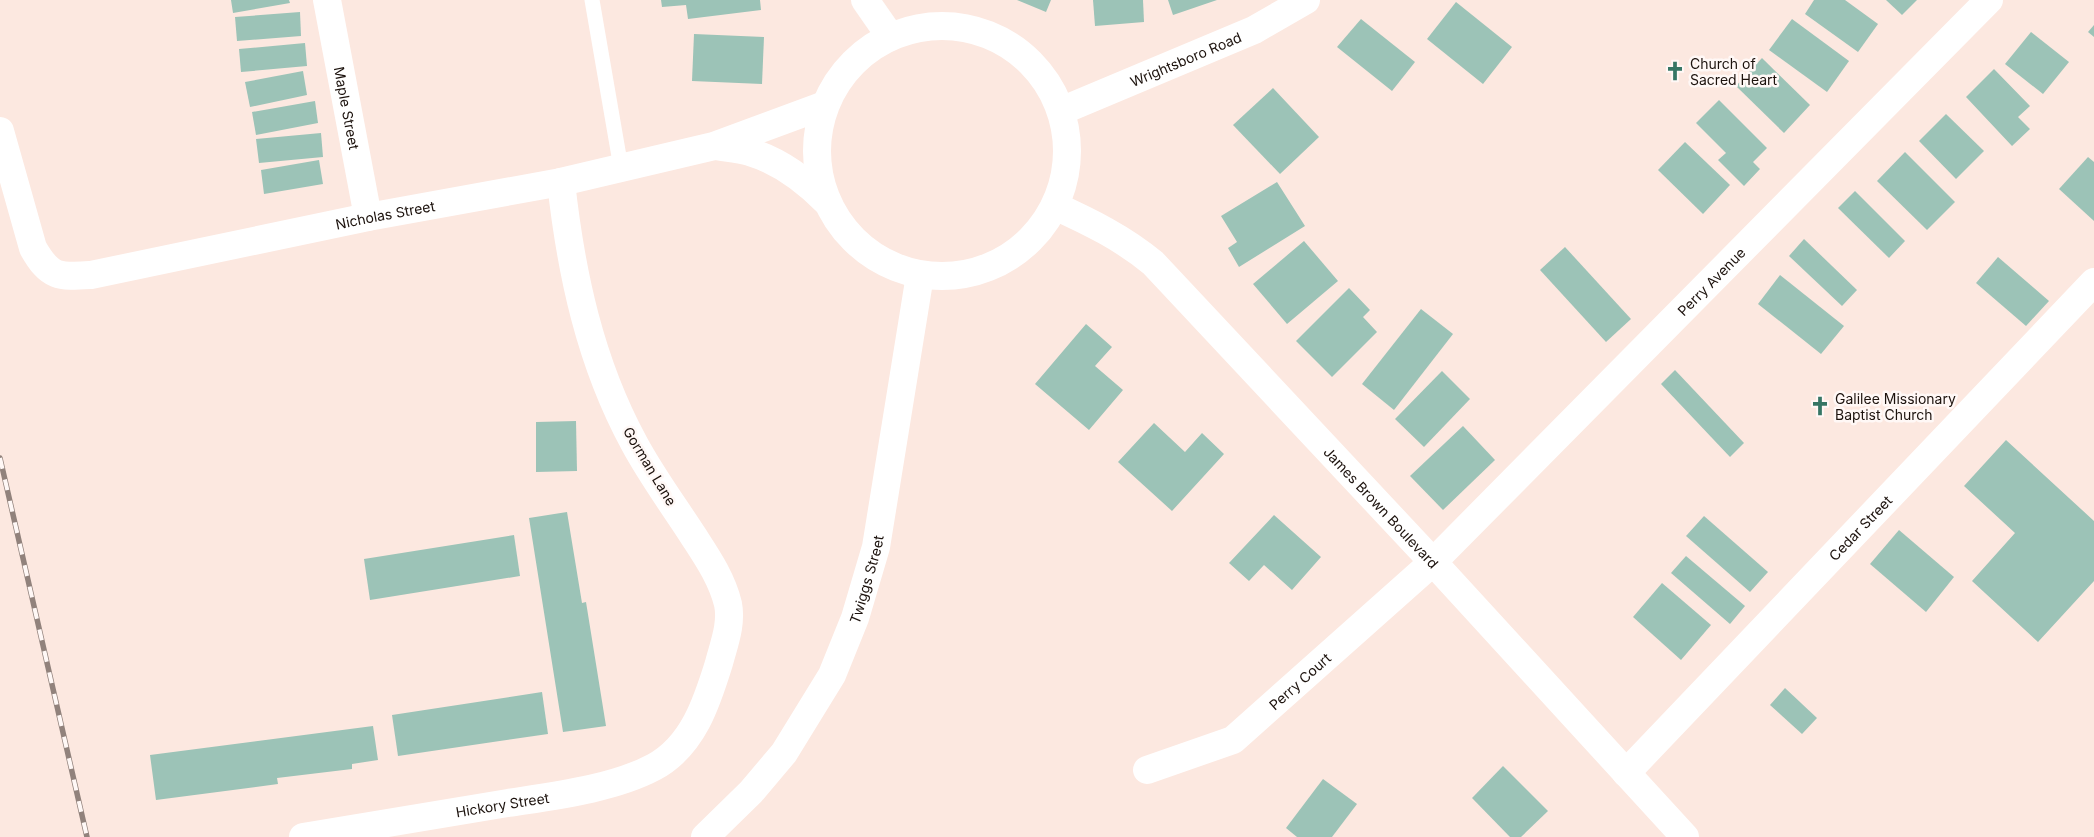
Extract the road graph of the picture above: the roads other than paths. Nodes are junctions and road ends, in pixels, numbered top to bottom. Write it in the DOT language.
graph roads {
  1 [pos="327,0"];
  2 [pos="592,0"];
  3 [pos="865,0"];
  4 [pos="1306,0"];
  5 [pos="1989,0"];
  6 [pos="890,36"];
  7 [pos="825,105"];
  8 [pos="1061,111"];
  9 [pos="0,131"];
  10 [pos="714,146"];
  11 [pos="621,168"];
  12 [pos="561,182"];
  13 [pos="827,202"];
  14 [pos="1054,206"];
  15 [pos="368,217"];
  16 [pos="920,275"];
  17 [pos="2094,282"];
  18 [pos="1433,562"];
  19 [pos="687,736"];
  20 [pos="1148,770"];
  21 [pos="1626,772"];
  22 [pos="304,837"];
  23 [pos="705,837"];
  24 [pos="1685,837"];
  1 -- 15 [label="street, Maple Street"];
  2 -- 11 [label="lane"];
  3 -- 6 [label="street"];
  4 -- 8 [label="street, Wrightsboro Road"];
  5 -- 18 [label="street, Perry Avenue"];
  6 -- 7 [label="street"];
  6 -- 8 [label="street"];
  7 -- 10 [label="street, Nicholas Street"];
  7 -- 13 [label="street"];
  8 -- 14 [label="street"];
  9 -- 15 [label="street, Nicholas Street"];
  10 -- 11 [label="street, Nicholas Street"];
  10 -- 13 [label="street, Nicholas Street"];
  11 -- 12 [label="street, Nicholas Street"];
  12 -- 15 [label="street, Nicholas Street"];
  12 -- 19 [label="street, Gorman Lane"];
  13 -- 16 [label="street"];
  14 -- 16 [label="street"];
  14 -- 18 [label="street, James Brown Boulevard"];
  16 -- 23 [label="street, Twiggs Street"];
  17 -- 21 [label="street, Cedar Street"];
  18 -- 20 [label="street, Perry Court"];
  18 -- 21 [label="street, James Brown Boulevard"];
  19 -- 22 [label="street, Hickory Street"];
  21 -- 24 [label="street, James Brown Boulevard"];
}
